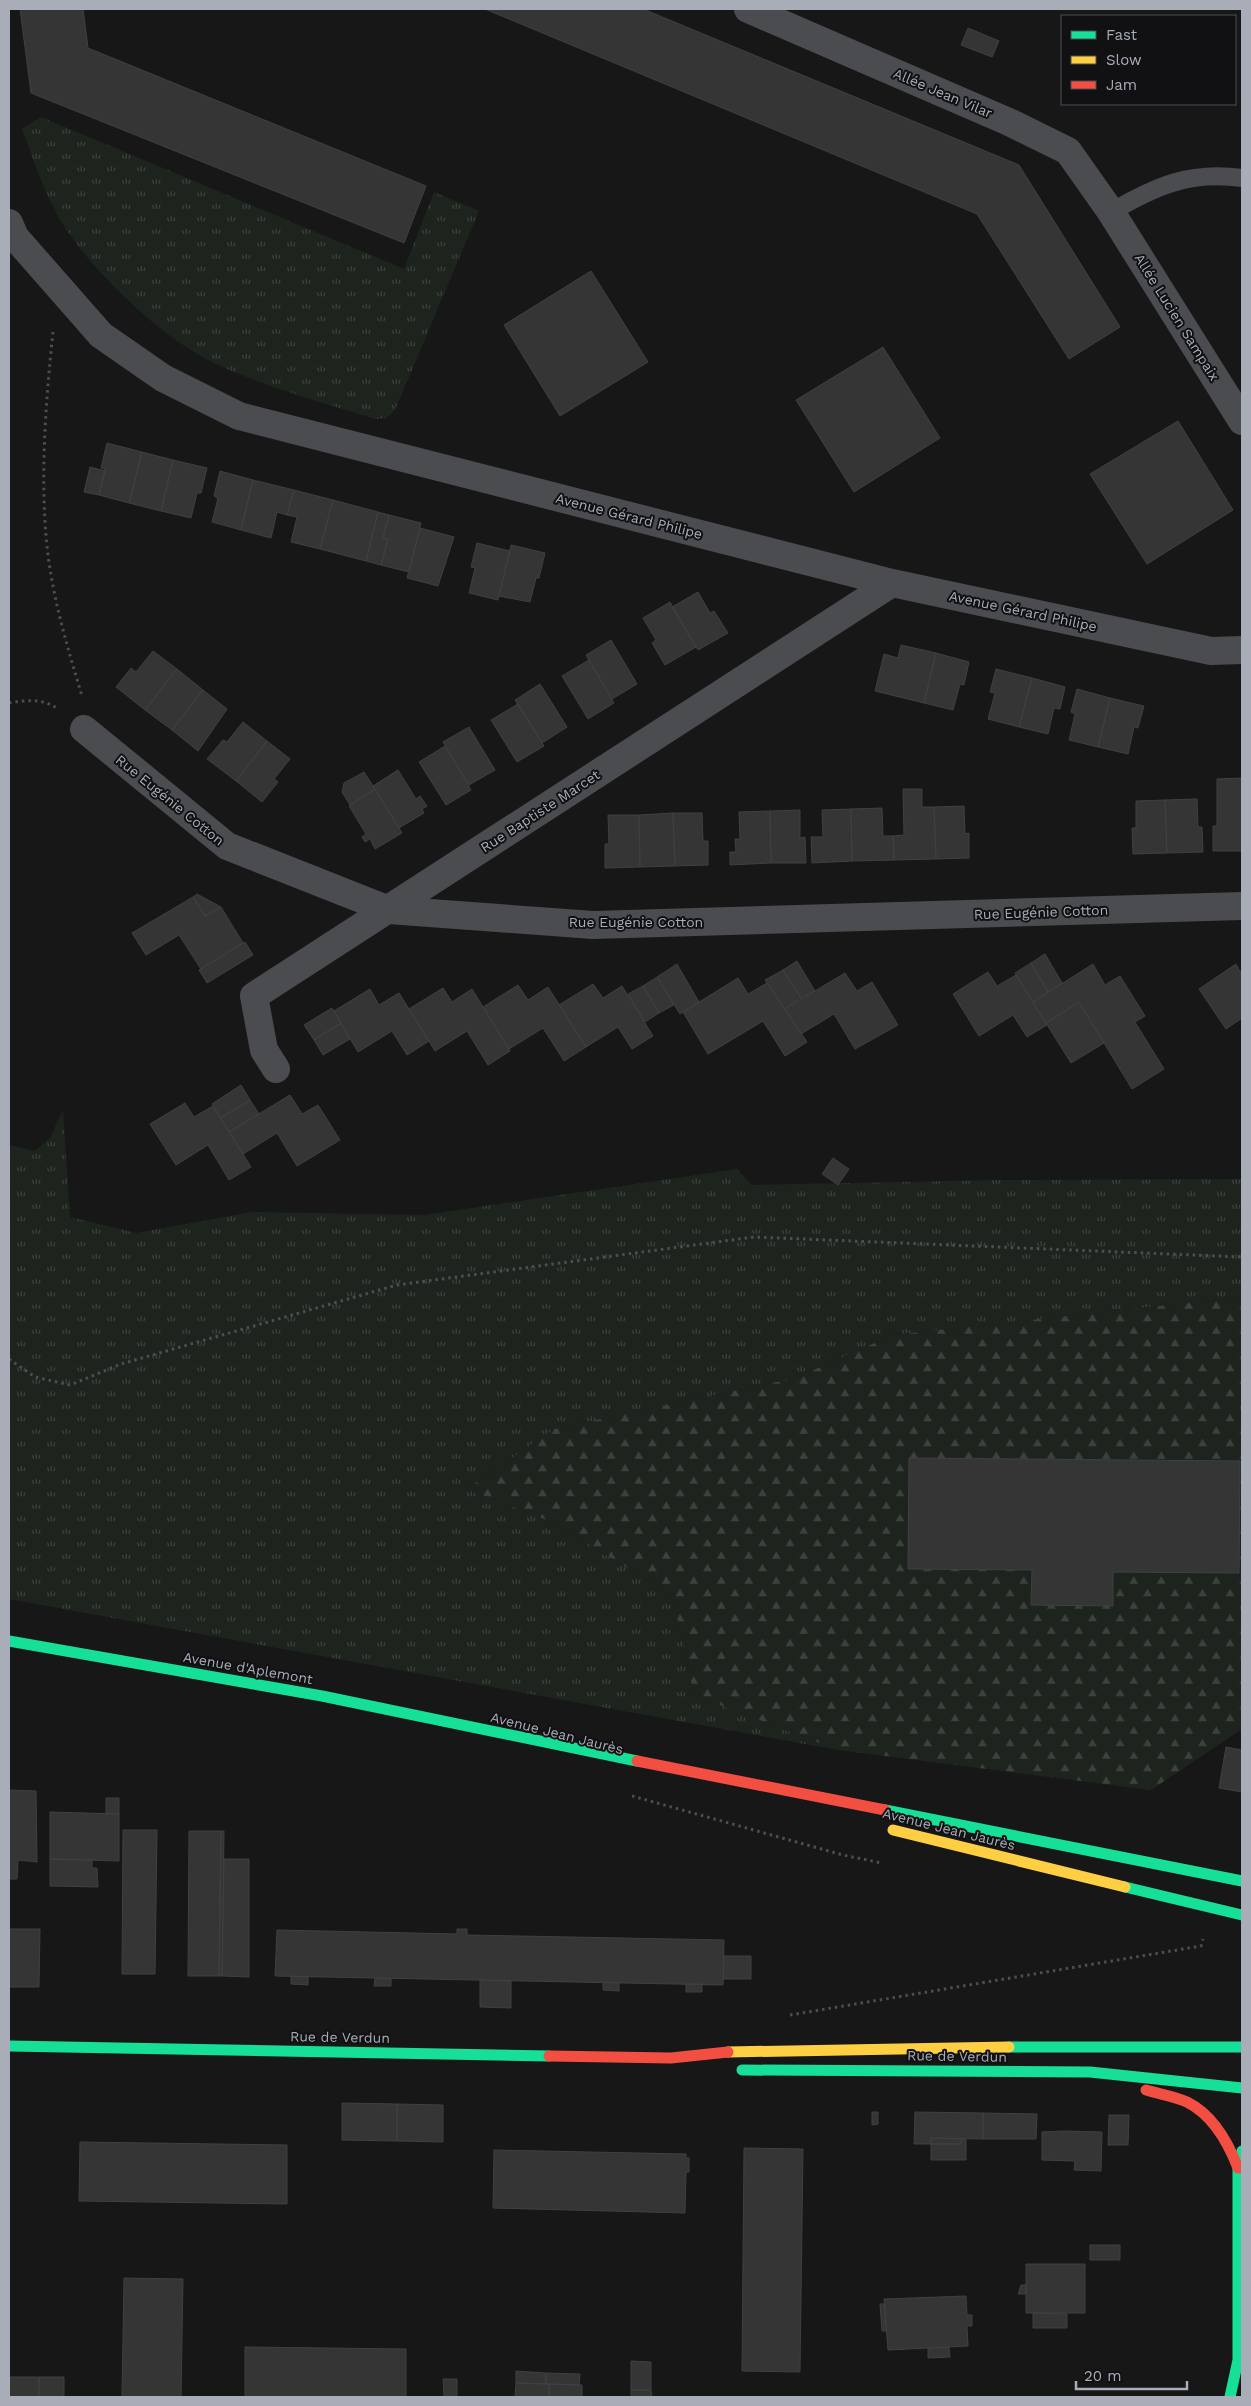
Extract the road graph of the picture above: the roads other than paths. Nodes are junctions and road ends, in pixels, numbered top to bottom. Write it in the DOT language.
graph roads {
  1 [pos="748,9"];
  2 [pos="1242,178"];
  3 [pos="1111,212"];
  4 [pos="9,223"];
  5 [pos="1242,421"];
  6 [pos="892,583"];
  7 [pos="1242,650"];
  8 [pos="84,729"];
  9 [pos="1242,906"];
  10 [pos="389,910"];
  11 [pos="276,1070"];
  12 [pos="9,1641"];
  13 [pos="481,1730"];
  14 [pos="750,1796"];
  15 [pos="885,1829"];
  16 [pos="1242,1882"];
  17 [pos="1242,1915"];
  18 [pos="9,2046"];
  19 [pos="1242,2047"];
  20 [pos="671,2058"];
  21 [pos="714,2066"];
  22 [pos="732,2070"];
  23 [pos="1090,2072"];
  24 [pos="1242,2088"];
  25 [pos="1242,2151"];
  26 [pos="1238,2168"];
  27 [pos="1230,2397"];
  1 -- 3 [label="street, Allée Jean Vilar"];
  2 -- 3 [label="lane"];
  3 -- 5 [label="street, Allée Lucien Sampaix"];
  4 -- 6 [label="street, Avenue Gérard Philipe"];
  6 -- 7 [label="street, Avenue Gérard Philipe"];
  6 -- 10 [label="street, Rue Baptiste Marcet"];
  8 -- 10 [label="street, Rue Eugénie Cotton"];
  9 -- 10 [label="street, Rue Eugénie Cotton"];
  10 -- 11 [label="street, Rue Baptiste Marcet"];
  12 -- 13 [label="main road, Avenue d'Aplemont"];
  13 -- 14 [label="main road, Avenue Jean Jaurès"];
  13 -- 16 [label="main road, Avenue Jean Jaurès"];
  15 -- 17 [label="main road, Avenue Jean Jaurès"];
  18 -- 20 [label="main road, Rue de Verdun"];
  19 -- 20 [label="main road, Rue de Verdun"];
  20 -- 21 [label="main road, Rue de Verdun"];
  22 -- 23 [label="main road, Rue de Verdun"];
  23 -- 24 [label="main road, Rue de Verdun"];
  23 -- 26 [label="main road"];
  25 -- 26 [label="main road"];
  26 -- 27 [label="main road"];
}
